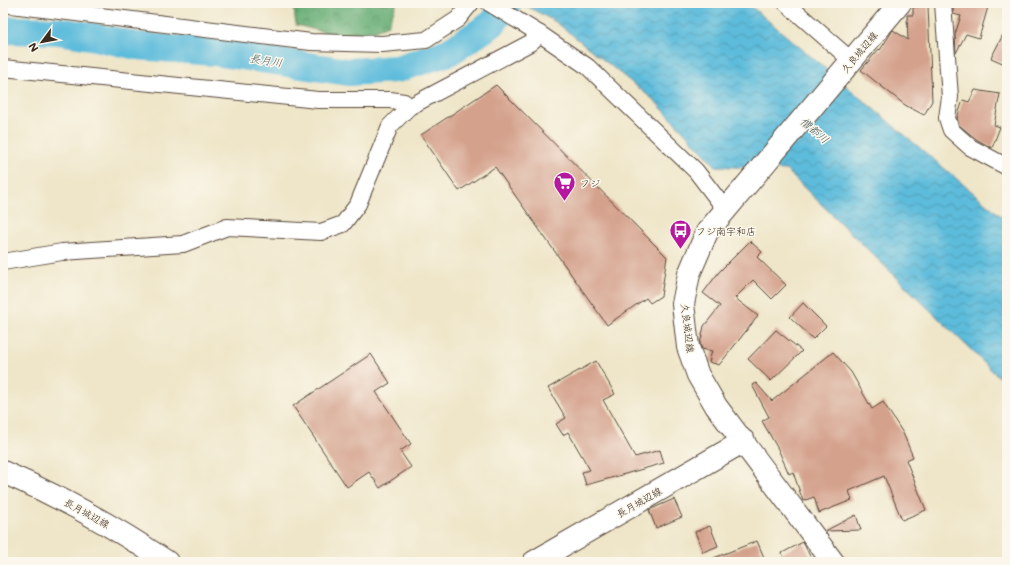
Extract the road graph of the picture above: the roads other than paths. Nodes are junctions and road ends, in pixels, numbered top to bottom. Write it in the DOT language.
graph roads {
  1 [pos="471,3"];
  2 [pos="489,3"];
  3 [pos="786,3"];
  4 [pos="900,3"];
  5 [pos="943,3"];
  6 [pos="3,4"];
  7 [pos="536,31"];
  8 [pos="848,65"];
  9 [pos="3,68"];
  10 [pos="409,107"];
  11 [pos="1007,167"];
  12 [pos="730,204"];
  13 [pos="3,262"];
  14 [pos="744,441"];
  15 [pos="3,472"];
  16 [pos="826,560"];
  17 [pos="167,562"];
  18 [pos="534,562"];
  1 -- 6 [label="street"];
  2 -- 7 [label="street"];
  3 -- 8 [label="street"];
  4 -- 8 [label="main road, 久良城辺線"];
  5 -- 11 [label="street"];
  7 -- 10 [label="street"];
  7 -- 12 [label="street"];
  8 -- 12 [label="main road, 久良城辺線"];
  9 -- 10 [label="street"];
  10 -- 13 [label="street"];
  12 -- 14 [label="main road, 久良城辺線"];
  14 -- 16 [label="main road, 久良城辺線"];
  14 -- 18 [label="main road, 長月城辺線"];
  15 -- 17 [label="main road, 長月城辺線"];
}
